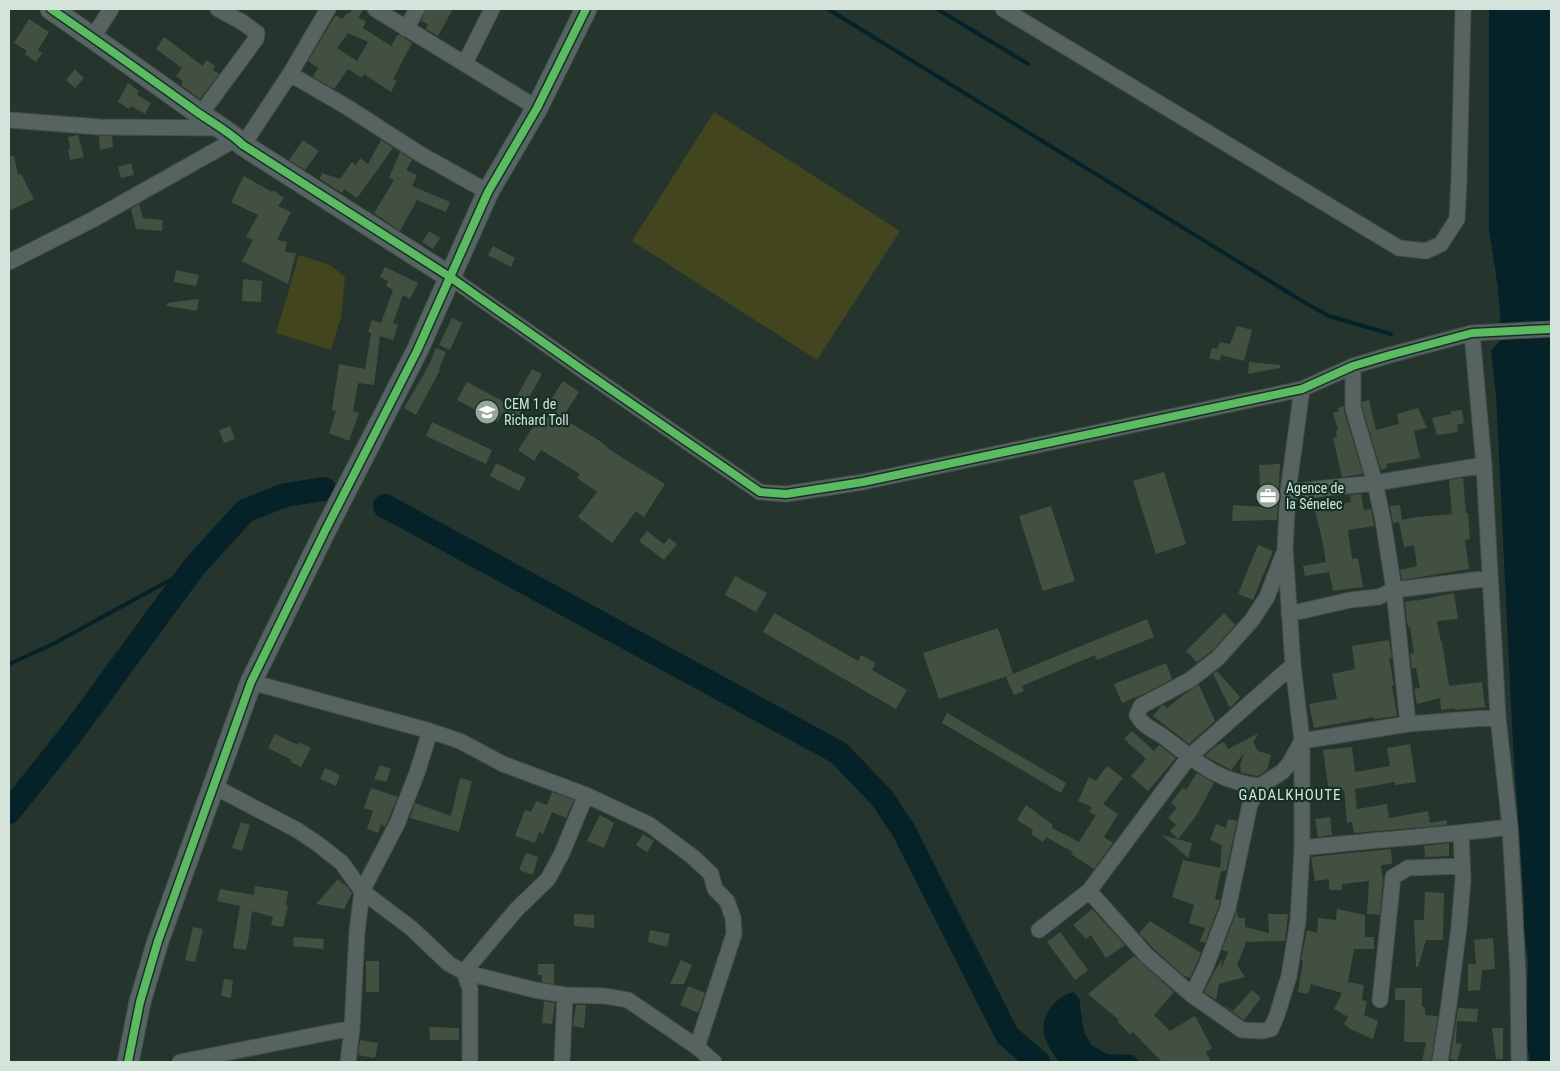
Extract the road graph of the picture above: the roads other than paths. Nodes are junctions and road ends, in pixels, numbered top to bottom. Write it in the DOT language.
graph roads {
  1 [pos="51,9"];
  2 [pos="111,9"];
  3 [pos="218,9"];
  4 [pos="328,9"];
  5 [pos="375,9"];
  6 [pos="417,9"];
  7 [pos="492,9"];
  8 [pos="586,9"];
  9 [pos="1003,9"];
  10 [pos="1463,9"];
  11 [pos="406,29"];
  12 [pos="93,37"];
  13 [pos="464,62"];
  14 [pos="290,74"];
  15 [pos="537,108"];
  16 [pos="200,115"];
  17 [pos="9,120"];
  18 [pos="234,137"];
  19 [pos="488,192"];
  20 [pos="10,258"];
  21 [pos="450,277"];
  22 [pos="1551,328"];
  23 [pos="1472,333"];
  24 [pos="1353,366"];
  25 [pos="1302,389"];
  26 [pos="1484,465"];
  27 [pos="1375,482"];
  28 [pos="1288,492"];
  29 [pos="1285,548"];
  30 [pos="1490,578"];
  31 [pos="1394,590"];
  32 [pos="1289,614"];
  33 [pos="1293,665"];
  34 [pos="251,682"];
  35 [pos="1498,717"];
  36 [pos="1408,724"];
  37 [pos="430,732"];
  38 [pos="1302,741"];
  39 [pos="1189,757"];
  40 [pos="213,786"];
  41 [pos="1260,786"];
  42 [pos="586,795"];
  43 [pos="1510,827"];
  44 [pos="1461,833"];
  45 [pos="1302,848"];
  46 [pos="1462,866"];
  47 [pos="362,891"];
  48 [pos="1089,891"];
  49 [pos="1039,930"];
  50 [pos="464,972"];
  51 [pos="564,995"];
  52 [pos="1192,995"];
  53 [pos="1380,1000"];
  54 [pos="352,1028"];
  55 [pos="697,1047"];
  56 [pos="128,1062"];
  57 [pos="180,1062"];
  58 [pos="348,1062"];
  59 [pos="470,1062"];
  60 [pos="562,1062"];
  61 [pos="714,1062"];
  62 [pos="1440,1062"];
  63 [pos="1519,1062"];
  1 -- 12 [label="street"];
  2 -- 12 [label="street"];
  3 -- 16 [label="street"];
  4 -- 14 [label="street"];
  5 -- 11 [label="street"];
  6 -- 11 [label="street"];
  7 -- 13 [label="street"];
  8 -- 15 [label="street"];
  9 -- 10 [label="street"];
  11 -- 13 [label="street"];
  12 -- 16 [label="street"];
  13 -- 15 [label="street"];
  14 -- 18 [label="street"];
  14 -- 19 [label="street"];
  15 -- 19 [label="street"];
  16 -- 18 [label="street"];
  17 -- 18 [label="street"];
  18 -- 20 [label="street"];
  18 -- 21 [label="street"];
  19 -- 21 [label="street"];
  21 -- 25 [label="street"];
  21 -- 34 [label="street"];
  22 -- 23 [label="street"];
  23 -- 24 [label="street"];
  23 -- 26 [label="street"];
  24 -- 25 [label="street"];
  24 -- 27 [label="street"];
  25 -- 28 [label="street"];
  26 -- 27 [label="street"];
  26 -- 30 [label="street"];
  27 -- 28 [label="street"];
  27 -- 31 [label="street"];
  28 -- 29 [label="street"];
  29 -- 32 [label="street"];
  29 -- 39 [label="street"];
  30 -- 31 [label="street"];
  30 -- 35 [label="street"];
  31 -- 32 [label="street"];
  31 -- 36 [label="street"];
  32 -- 33 [label="street"];
  33 -- 38 [label="street"];
  33 -- 39 [label="street"];
  34 -- 37 [label="street"];
  34 -- 40 [label="street"];
  35 -- 36 [label="street"];
  35 -- 43 [label="street"];
  36 -- 38 [label="street"];
  37 -- 42 [label="street"];
  37 -- 47 [label="street"];
  38 -- 41 [label="street"];
  38 -- 45 [label="street"];
  39 -- 41 [label="street"];
  39 -- 48 [label="street"];
  40 -- 47 [label="street"];
  40 -- 56 [label="street"];
  41 -- 52 [label="street"];
  42 -- 50 [label="street"];
  42 -- 55 [label="street"];
  43 -- 44 [label="street"];
  43 -- 63 [label="street"];
  44 -- 45 [label="street"];
  44 -- 46 [label="street"];
  45 -- 52 [label="street"];
  46 -- 53 [label="street"];
  46 -- 62 [label="street"];
  47 -- 50 [label="street"];
  47 -- 54 [label="street"];
  48 -- 49 [label="street"];
  48 -- 52 [label="street"];
  50 -- 51 [label="street"];
  50 -- 59 [label="street"];
  51 -- 55 [label="street"];
  51 -- 60 [label="street"];
  54 -- 57 [label="street"];
  54 -- 58 [label="street"];
  55 -- 61 [label="street"];
}
